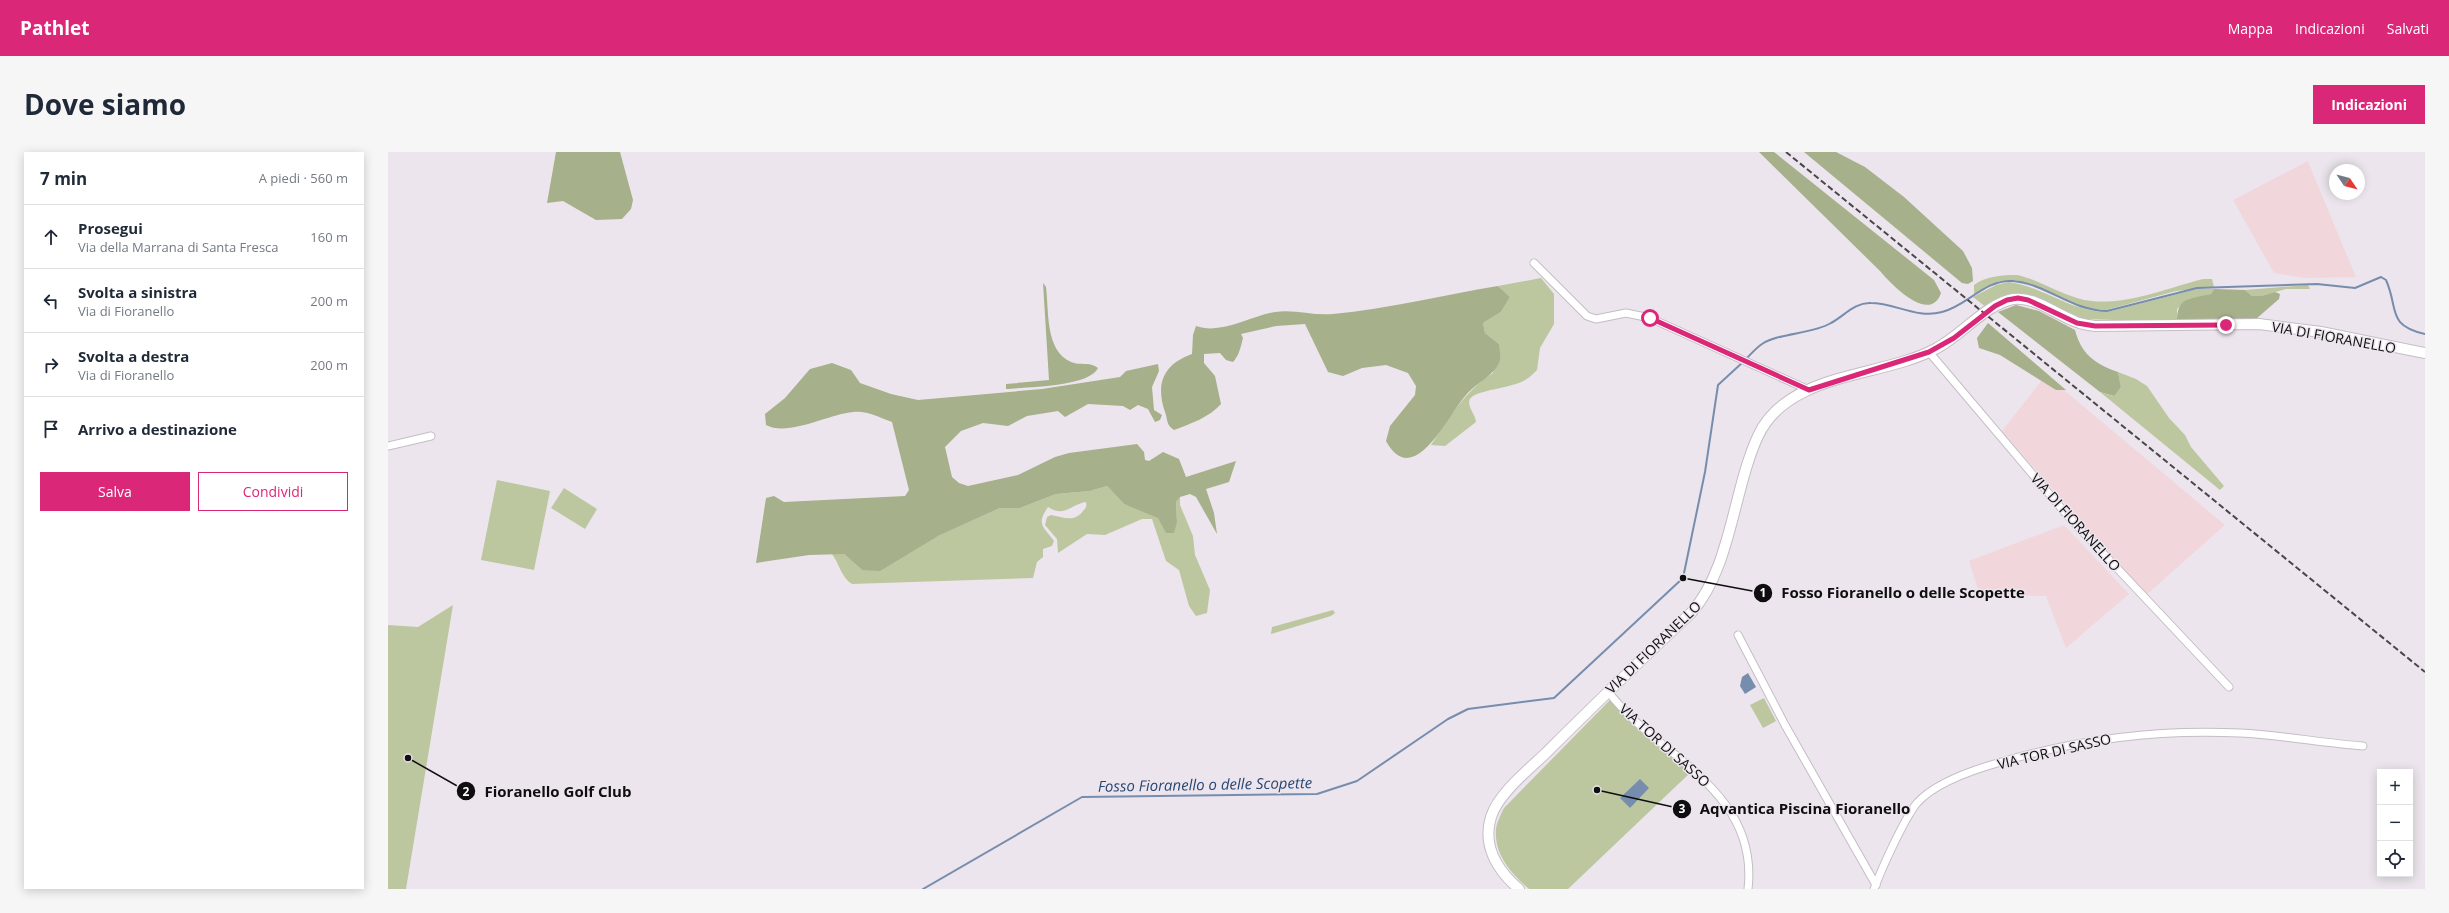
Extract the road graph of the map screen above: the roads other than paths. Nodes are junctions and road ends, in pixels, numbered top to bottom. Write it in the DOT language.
graph roads {
  1 [pos="1534,263"];
  2 [pos="1929,352"];
  3 [pos="2425,353"];
  4 [pos="1809,390"];
  5 [pos="431,436"];
  6 [pos="388,446"];
  7 [pos="1738,634"];
  8 [pos="2229,687"];
  9 [pos="1608,692"];
  10 [pos="2363,746"];
  11 [pos="1875,887"];
  12 [pos="1519,889"];
  13 [pos="1748,889"];
  1 -- 4 [label="street"];
  2 -- 3 [label="street, VIA DI FIORANELLO"];
  2 -- 4 [label="street, VIA DI FIORANELLO"];
  2 -- 8 [label="street, VIA DI FIORANELLO"];
  4 -- 9 [label="street, VIA DI FIORANELLO"];
  5 -- 6 [label="street"];
  7 -- 11 [label="street, VIA TOR DI SASSO"];
  9 -- 12 [label="street, VIA DI FIORANELLO"];
  9 -- 13 [label="street, VIA TOR DI SASSO"];
  10 -- 11 [label="street, VIA TOR DI SASSO"];
}
